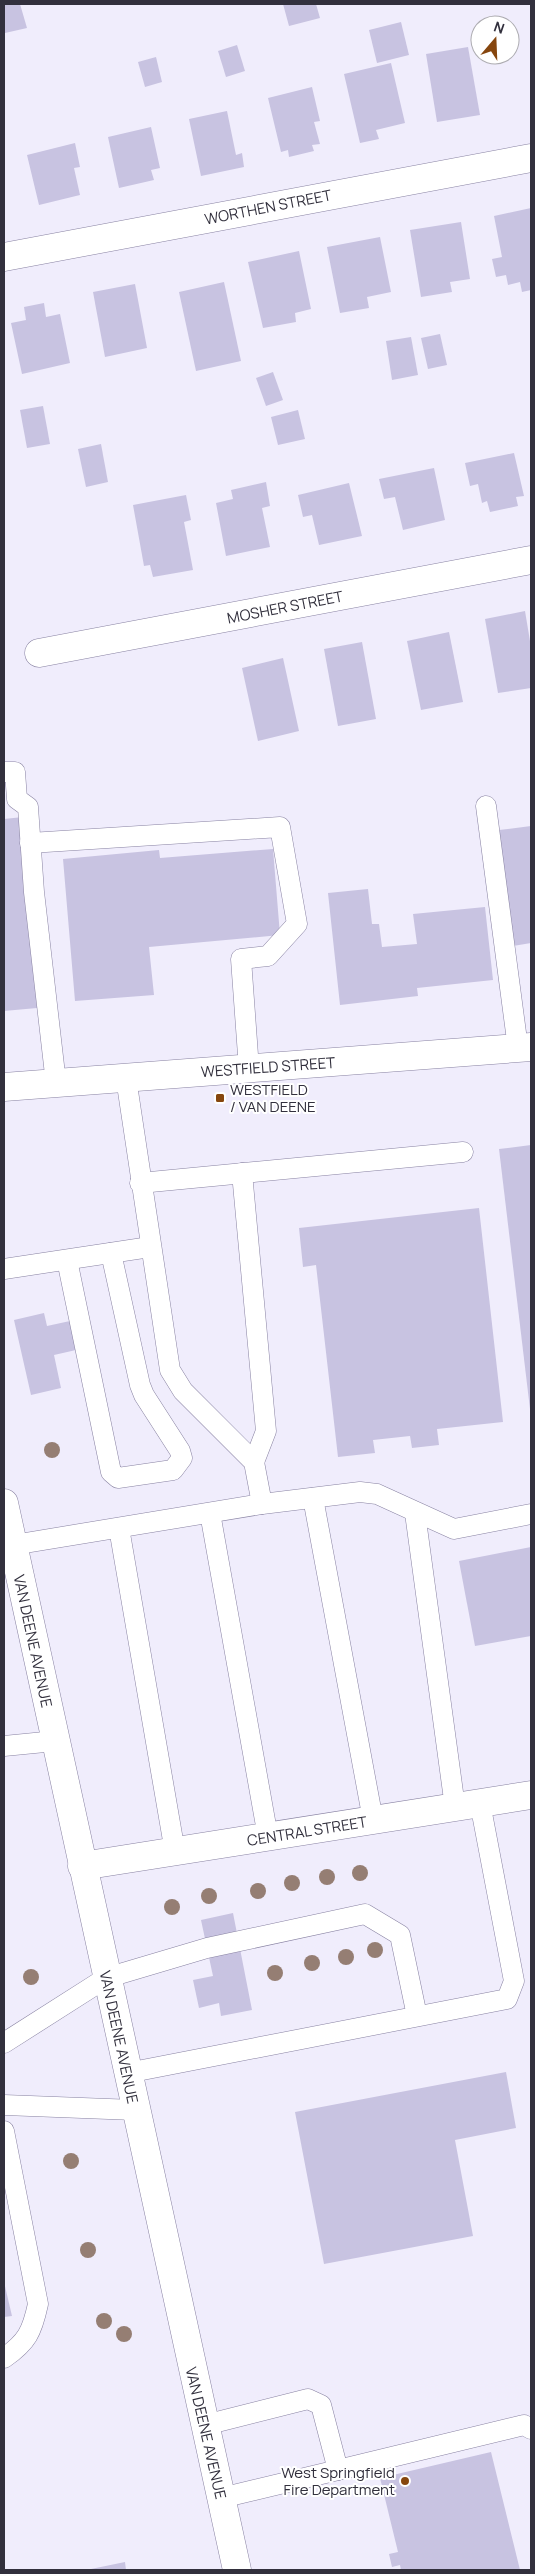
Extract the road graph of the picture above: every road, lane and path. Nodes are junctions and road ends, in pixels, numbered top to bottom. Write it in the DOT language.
graph roads {
  1 [pos="531,158"];
  2 [pos="4,257"];
  3 [pos="531,560"];
  4 [pos="39,653"];
  5 [pos="4,772"];
  6 [pos="486,806"];
  7 [pos="30,843"];
  8 [pos="525,1047"];
  9 [pos="249,1068"];
  10 [pos="126,1078"];
  11 [pos="56,1083"];
  12 [pos="4,1087"];
  13 [pos="463,1152"];
  14 [pos="242,1173"];
  15 [pos="140,1183"];
  16 [pos="150,1247"];
  17 [pos="111,1252"];
  18 [pos="67,1260"];
  19 [pos="4,1269"];
  20 [pos="254,1462"];
  21 [pos="313,1498"];
  22 [pos="4,1503"];
  23 [pos="262,1504"];
  24 [pos="210,1513"];
  25 [pos="415,1513"];
  26 [pos="531,1514"];
  27 [pos="119,1528"];
  28 [pos="13,1545"];
  29 [pos="55,1741"];
  30 [pos="4,1746"];
  31 [pos="531,1795"];
  32 [pos="468,1805"];
  33 [pos="374,1820"];
  34 [pos="268,1837"];
  35 [pos="174,1852"];
  36 [pos="82,1866"];
  37 [pos="106,1978"];
  38 [pos="417,2016"];
  39 [pos="4,2043"];
  40 [pos="126,2073"];
  41 [pos="4,2105"];
  42 [pos="135,2110"];
  43 [pos="4,2131"];
  44 [pos="4,2358"];
  45 [pos="205,2425"];
  46 [pos="531,2429"];
  47 [pos="338,2470"];
  48 [pos="221,2498"];
  49 [pos="237,2570"];
  1 -- 2 [label="street, WORTHEN STREET"];
  3 -- 4 [label="street, MOSHER STREET"];
  5 -- 7 [label="lane"];
  6 -- 8 [label="lane"];
  7 -- 9 [label="lane"];
  7 -- 11 [label="lane"];
  8 -- 9 [label="street, WESTFIELD STREET"];
  9 -- 10 [label="street, WESTFIELD STREET"];
  10 -- 11 [label="street, WESTFIELD STREET"];
  10 -- 15 [label="lane"];
  11 -- 12 [label="street, WESTFIELD STREET"];
  13 -- 14 [label="lane"];
  14 -- 15 [label="lane"];
  14 -- 20 [label="lane"];
  15 -- 16 [label="lane"];
  16 -- 17 [label="lane"];
  16 -- 20 [label="lane"];
  17 -- 18 [label="lane"];
  17 -- 18 [label="lane"];
  18 -- 19 [label="lane"];
  20 -- 23 [label="lane"];
  21 -- 23 [label="lane"];
  21 -- 25 [label="lane"];
  21 -- 33 [label="lane"];
  22 -- 28 [label="street, VAN DEENE AVENUE"];
  23 -- 24 [label="lane"];
  24 -- 27 [label="lane"];
  24 -- 34 [label="lane"];
  25 -- 26 [label="lane"];
  25 -- 32 [label="lane"];
  27 -- 28 [label="lane"];
  27 -- 35 [label="lane"];
  28 -- 29 [label="street, VAN DEENE AVENUE"];
  29 -- 30 [label="lane"];
  29 -- 36 [label="street, VAN DEENE AVENUE"];
  31 -- 32 [label="street, CENTRAL STREET"];
  32 -- 33 [label="street, CENTRAL STREET"];
  32 -- 38 [label="lane"];
  33 -- 34 [label="street, CENTRAL STREET"];
  34 -- 35 [label="street, CENTRAL STREET"];
  35 -- 36 [label="street, CENTRAL STREET"];
  36 -- 37 [label="street, VAN DEENE AVENUE"];
  37 -- 38 [label="lane"];
  37 -- 39 [label="lane"];
  37 -- 40 [label="street, VAN DEENE AVENUE"];
  38 -- 40 [label="lane"];
  40 -- 42 [label="street, VAN DEENE AVENUE"];
  41 -- 42 [label="lane"];
  42 -- 45 [label="street, VAN DEENE AVENUE"];
  43 -- 44 [label="lane"];
  45 -- 47 [label="lane"];
  45 -- 48 [label="street, VAN DEENE AVENUE"];
  46 -- 47 [label="lane"];
  47 -- 48 [label="lane"];
  48 -- 49 [label="street, VAN DEENE AVENUE"];
}
